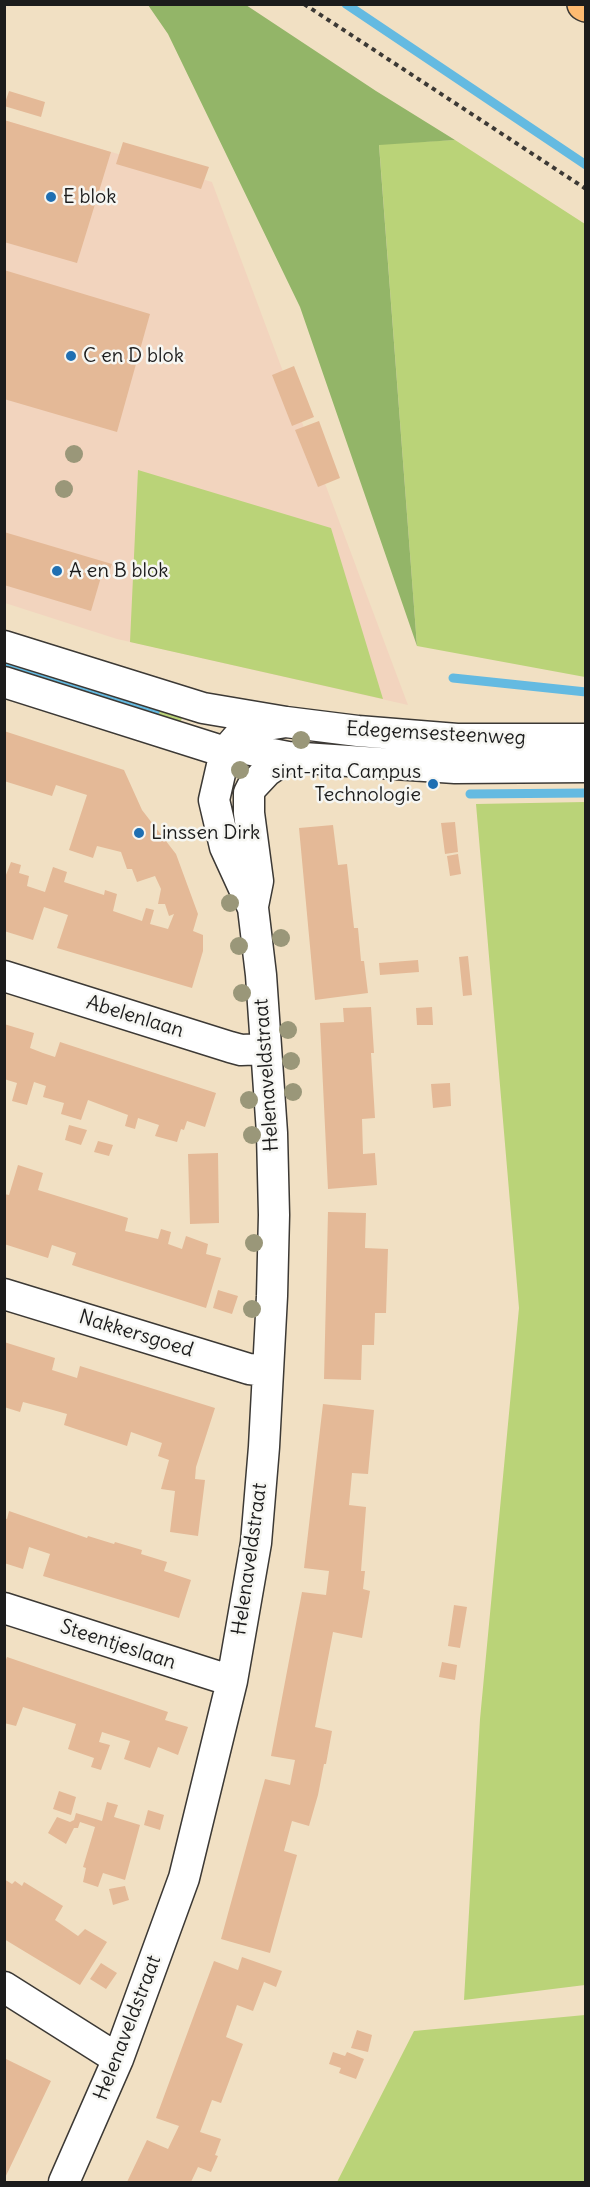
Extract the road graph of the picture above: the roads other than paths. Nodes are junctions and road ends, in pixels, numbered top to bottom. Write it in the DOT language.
graph roads {
  1 [pos="4,646"];
  2 [pos="4,682"];
  3 [pos="286,722"];
  4 [pos="405,735"];
  5 [pos="585,739"];
  6 [pos="225,752"];
  7 [pos="288,757"];
  8 [pos="406,764"];
  9 [pos="585,766"];
  10 [pos="252,908"];
  11 [pos="4,976"];
  12 [pos="266,1049"];
  13 [pos="4,1294"];
  14 [pos="268,1371"];
  15 [pos="4,1608"];
  16 [pos="232,1681"];
  17 [pos="4,1987"];
  18 [pos="118,2060"];
  19 [pos="64,2182"];
  1 -- 3 [label="street, Edegemsesteenweg"];
  2 -- 6 [label="street, Edegemsesteenweg"];
  3 -- 4 [label="street, Edegemsesteenweg"];
  3 -- 6 [label="street, Edegemsesteenweg"];
  4 -- 5 [label="street, Edegemsesteenweg"];
  4 -- 8 [label="street"];
  6 -- 7 [label="street, Edegemsesteenweg"];
  6 -- 10 [label="street, Helenaveldstraat"];
  7 -- 8 [label="street, Edegemsesteenweg"];
  7 -- 10 [label="street, Helenaveldstraat"];
  8 -- 9 [label="street, Edegemsesteenweg"];
  10 -- 12 [label="street, Helenaveldstraat"];
  11 -- 12 [label="street, Abelenlaan"];
  12 -- 14 [label="street, Helenaveldstraat"];
  13 -- 14 [label="street, Nakkersgoed"];
  14 -- 16 [label="street, Helenaveldstraat"];
  15 -- 16 [label="street, Steentjeslaan"];
  16 -- 18 [label="street, Helenaveldstraat"];
  17 -- 18 [label="street"];
  18 -- 19 [label="street, Helenaveldstraat"];
}
